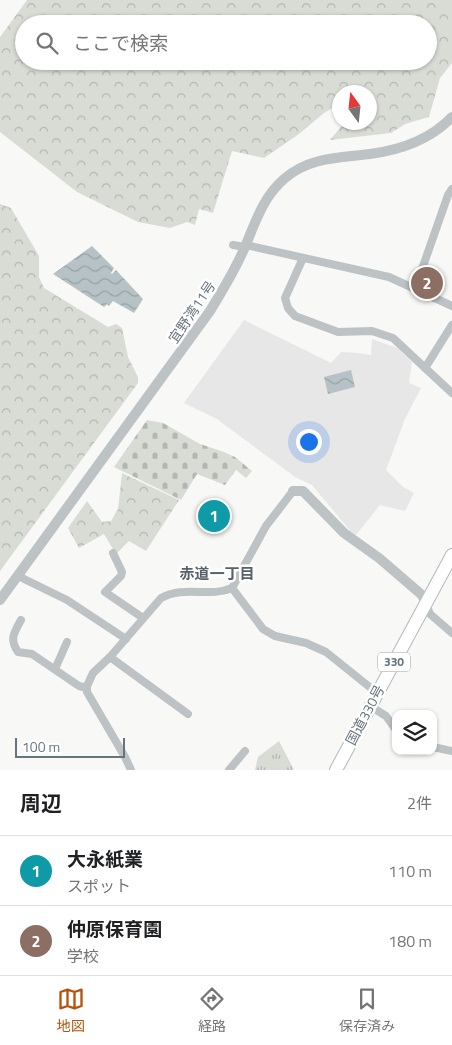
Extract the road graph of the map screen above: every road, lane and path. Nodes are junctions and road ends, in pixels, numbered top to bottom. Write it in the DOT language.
graph roads {
  1 [pos="452,117"];
  2 [pos="452,189"];
  3 [pos="233,245"];
  4 [pos="245,246"];
  5 [pos="303,258"];
  6 [pos="416,289"];
  7 [pos="452,306"];
  8 [pos="452,324"];
  9 [pos="425,368"];
  10 [pos="452,393"];
  11 [pos="293,490"];
  12 [pos="113,553"];
  13 [pos="452,555"];
  14 [pos="18,576"];
  15 [pos="232,588"];
  16 [pos="0,600"];
  17 [pos="426,604"];
  18 [pos="144,618"];
  19 [pos="21,620"];
  20 [pos="452,633"];
  21 [pos="126,638"];
  22 [pos="67,642"];
  23 [pos="110,657"];
  24 [pos="55,669"];
  25 [pos="87,688"];
  26 [pos="376,693"];
  27 [pos="370,706"];
  28 [pos="188,714"];
  29 [pos="392,724"];
  30 [pos="437,748"];
  31 [pos="245,751"];
  32 [pos="452,751"];
  33 [pos="131,770"];
  34 [pos="229,770"];
  35 [pos="336,770"];
  1 -- 4 [label="street, 宜野湾11号"];
  2 -- 6 [label="street"];
  3 -- 4 [label="street"];
  4 -- 5 [label="street"];
  4 -- 14 [label="street, 宜野湾11号"];
  5 -- 6 [label="street"];
  5 -- 9 [label="street"];
  6 -- 7 [label="street"];
  8 -- 9 [label="street"];
  9 -- 10 [label="street"];
  11 -- 15 [label="street"];
  11 -- 17 [label="street"];
  12 -- 18 [label="street"];
  13 -- 17 [label="highway, 国道330号 / 330"];
  14 -- 16 [label="street, 宜野湾11号"];
  14 -- 21 [label="street"];
  15 -- 18 [label="street"];
  15 -- 26 [label="street"];
  17 -- 20 [label="street"];
  17 -- 26 [label="highway, 国道330号 / 330"];
  18 -- 21 [label="street"];
  19 -- 24 [label="street"];
  21 -- 23 [label="street"];
  22 -- 24 [label="street"];
  23 -- 25 [label="street"];
  23 -- 28 [label="street"];
  24 -- 25 [label="street"];
  25 -- 33 [label="street"];
  26 -- 27 [label="highway, 国道330号 / 330"];
  27 -- 29 [label="street"];
  27 -- 35 [label="highway, 国道330号 / 330"];
  30 -- 32 [label="street"];
  31 -- 34 [label="street"];
}
